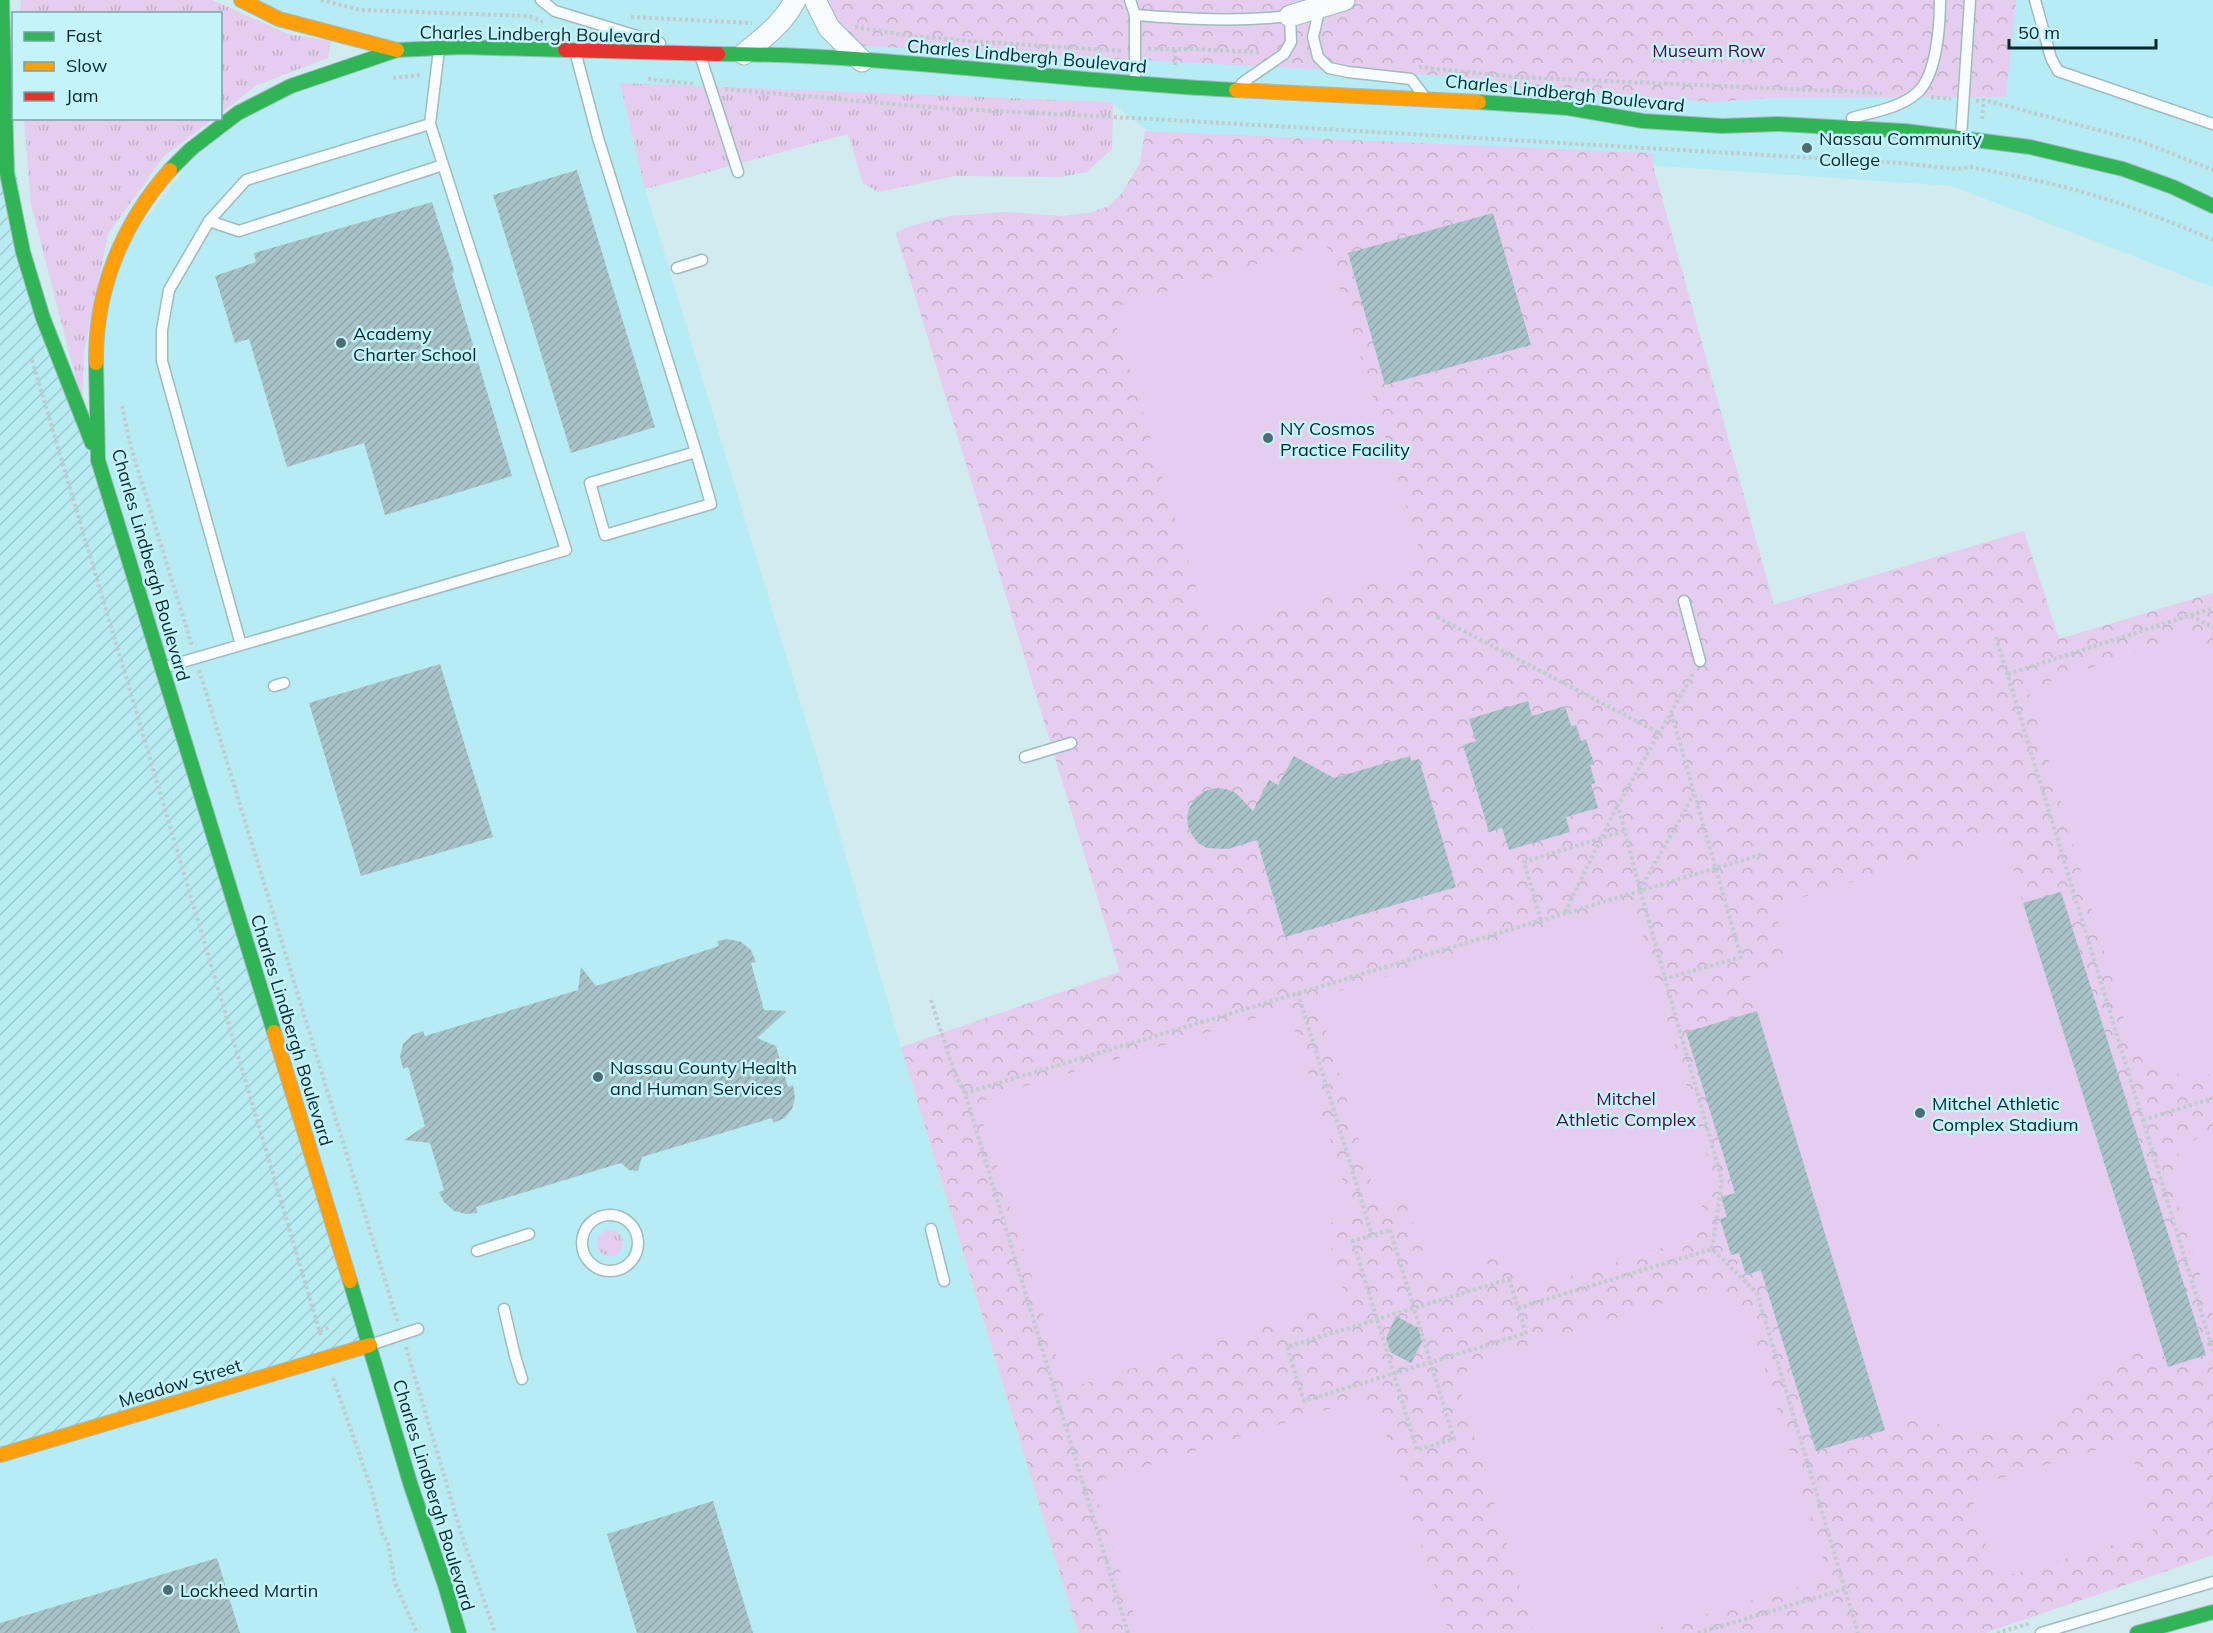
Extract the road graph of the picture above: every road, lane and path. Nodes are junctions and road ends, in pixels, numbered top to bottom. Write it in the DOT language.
graph roads {
  1 [pos="2,0"];
  2 [pos="241,0"];
  3 [pos="541,0"];
  4 [pos="795,0"];
  5 [pos="815,0"];
  6 [pos="1130,0"];
  7 [pos="1344,0"];
  8 [pos="1940,0"];
  9 [pos="1970,0"];
  10 [pos="2035,0"];
  11 [pos="1320,6"];
  12 [pos="1135,15"];
  13 [pos="1290,16"];
  14 [pos="439,48"];
  15 [pos="397,50"];
  16 [pos="574,51"];
  17 [pos="699,54"];
  18 [pos="744,54"];
  19 [pos="862,61"];
  20 [pos="436,73"];
  21 [pos="386,79"];
  22 [pos="645,79"];
  23 [pos="1135,84"];
  24 [pos="710,87"];
  25 [pos="1233,88"];
  26 [pos="1426,98"];
  27 [pos="430,124"];
  28 [pos="2213,124"];
  29 [pos="1821,127"];
  30 [pos="1961,138"];
  31 [pos="443,165"];
  32 [pos="738,172"];
  33 [pos="2213,206"];
  34 [pos="209,221"];
  35 [pos="2213,240"];
  36 [pos="702,260"];
  37 [pos="677,268"];
  38 [pos="30,355"];
  39 [pos="120,398"];
  40 [pos="696,452"];
  41 [pos="98,460"];
  42 [pos="1684,601"];
  43 [pos="2213,608"];
  44 [pos="2190,615"];
  45 [pos="1437,617"];
  46 [pos="2213,627"];
  47 [pos="1996,637"];
  48 [pos="241,645"];
  49 [pos="195,658"];
  50 [pos="1700,661"];
  51 [pos="162,668"];
  52 [pos="2008,674"];
  53 [pos="1671,712"];
  54 [pos="1659,733"];
  55 [pos="1071,743"];
  56 [pos="1025,757"];
  57 [pos="1694,794"];
  58 [pos="1618,805"];
  59 [pos="1624,831"];
  60 [pos="1601,838"];
  61 [pos="1763,854"];
  62 [pos="1716,868"];
  63 [pos="1640,890"];
  64 [pos="1565,912"];
  65 [pos="1541,920"];
  66 [pos="1664,979"];
  67 [pos="1298,993"];
  68 [pos="931,1000"];
  69 [pos="966,1092"];
  70 [pos="2213,1098"];
  71 [pos="2143,1120"];
  72 [pos="931,1229"];
  73 [pos="529,1234"];
  74 [pos="1372,1235"];
  75 [pos="1712,1249"];
  76 [pos="477,1251"];
  77 [pos="593,1265"];
  78 [pos="944,1281"];
  79 [pos="392,1306"];
  80 [pos="386,1308"];
  81 [pos="1414,1308"];
  82 [pos="1518,1308"];
  83 [pos="504,1309"];
  84 [pos="1377,1319"];
  85 [pos="331,1327"];
  86 [pos="418,1329"];
  87 [pos="320,1331"];
  88 [pos="402,1335"];
  89 [pos="370,1345"];
  90 [pos="2213,1352"];
  91 [pos="327,1358"];
  92 [pos="409,1358"];
  93 [pos="401,1360"];
  94 [pos="1431,1362"];
  95 [pos="1394,1373"];
  96 [pos="522,1378"];
  97 [pos="0,1455"];
  98 [pos="2213,1582"];
  99 [pos="1845,1588"];
  100 [pos="2213,1612"];
  101 [pos="417,1633"];
  102 [pos="459,1633"];
  103 [pos="495,1633"];
  104 [pos="1128,1633"];
  105 [pos="1698,1633"];
  106 [pos="1858,1633"];
  107 [pos="2041,1633"];
  108 [pos="2137,1633"];
  1 -- 41 [label="street"];
  2 -- 15 [label="street"];
  3 -- 17 [label="lane"];
  4 -- 18 [label="street"];
  5 -- 19 [label="street"];
  6 -- 12 [label="lane"];
  7 -- 11 [label="street"];
  8 -- 29 [label="lane"];
  9 -- 30 [label="lane"];
  10 -- 28 [label="lane"];
  11 -- 13 [label="street"];
  11 -- 26 [label="lane"];
  12 -- 13 [label="lane"];
  12 -- 23 [label="lane"];
  13 -- 25 [label="lane"];
  14 -- 15 [label="street, Charles Lindbergh Boulevard"];
  14 -- 16 [label="street, Charles Lindbergh Boulevard"];
  14 -- 20 [label="lane"];
  15 -- 41 [label="street, Charles Lindbergh Boulevard"];
  16 -- 17 [label="street, Charles Lindbergh Boulevard"];
  16 -- 40 [label="lane"];
  17 -- 18 [label="street, Charles Lindbergh Boulevard"];
  17 -- 24 [label="lane"];
  18 -- 19 [label="street, Charles Lindbergh Boulevard"];
  19 -- 23 [label="street, Charles Lindbergh Boulevard"];
  20 -- 21 [label="path"];
  20 -- 27 [label="lane"];
  22 -- 24 [label="path"];
  23 -- 25 [label="street, Charles Lindbergh Boulevard"];
  24 -- 32 [label="lane"];
  24 -- 35 [label="path"];
  25 -- 26 [label="street, Charles Lindbergh Boulevard"];
  26 -- 29 [label="street, Charles Lindbergh Boulevard"];
  27 -- 31 [label="lane"];
  27 -- 34 [label="lane"];
  29 -- 30 [label="street, Charles Lindbergh Boulevard"];
  30 -- 33 [label="street, Charles Lindbergh Boulevard"];
  31 -- 34 [label="lane"];
  31 -- 48 [label="lane"];
  34 -- 48 [label="lane"];
  36 -- 37 [label="lane"];
  38 -- 87 [label="path"];
  39 -- 49 [label="path"];
  40 -- 40 [label="lane"];
  41 -- 51 [label="street, Charles Lindbergh Boulevard"];
  42 -- 50 [label="lane"];
  43 -- 44 [label="path"];
  44 -- 46 [label="path"];
  44 -- 52 [label="path"];
  45 -- 54 [label="path"];
  47 -- 52 [label="path"];
  48 -- 49 [label="lane"];
  49 -- 51 [label="lane"];
  49 -- 79 [label="path"];
  50 -- 53 [label="path"];
  51 -- 89 [label="street, Charles Lindbergh Boulevard"];
  52 -- 71 [label="path"];
  53 -- 54 [label="path"];
  53 -- 57 [label="path"];
  54 -- 58 [label="path"];
  55 -- 56 [label="lane"];
  57 -- 62 [label="path"];
  57 -- 63 [label="path"];
  58 -- 59 [label="path"];
  58 -- 60 [label="path"];
  59 -- 60 [label="path"];
  59 -- 63 [label="path"];
  60 -- 64 [label="path"];
  60 -- 65 [label="path"];
  61 -- 62 [label="path"];
  62 -- 63 [label="path"];
  62 -- 66 [label="path"];
  63 -- 64 [label="path"];
  63 -- 66 [label="path"];
  64 -- 65 [label="path"];
  65 -- 67 [label="path"];
  66 -- 75 [label="path"];
  67 -- 69 [label="path"];
  67 -- 74 [label="path"];
  68 -- 69 [label="path"];
  69 -- 104 [label="path"];
  70 -- 71 [label="path"];
  71 -- 90 [label="path"];
  72 -- 78 [label="lane"];
  73 -- 76 [label="lane"];
  74 -- 81 [label="path"];
  74 -- 84 [label="path"];
  75 -- 82 [label="path"];
  75 -- 99 [label="path"];
  77 -- 77 [label="lane"];
  79 -- 80 [label="path"];
  79 -- 88 [label="path"];
  81 -- 82 [label="path"];
  81 -- 84 [label="path"];
  81 -- 94 [label="path"];
  82 -- 94 [label="path"];
  83 -- 96 [label="lane"];
  84 -- 95 [label="path"];
  84 -- 95 [label="path"];
  85 -- 87 [label="path"];
  86 -- 88 [label="lane"];
  87 -- 91 [label="path"];
  88 -- 89 [label="lane"];
  88 -- 92 [label="path"];
  89 -- 91 [label="street, Meadow Street"];
  89 -- 102 [label="street, Charles Lindbergh Boulevard"];
  91 -- 97 [label="street, Meadow Street"];
  91 -- 101 [label="path"];
  92 -- 93 [label="path"];
  92 -- 103 [label="path"];
  94 -- 95 [label="path"];
  94 -- 95 [label="path"];
  98 -- 107 [label="lane"];
  99 -- 105 [label="path"];
  99 -- 106 [label="path"];
  100 -- 108 [label="street"];
}
